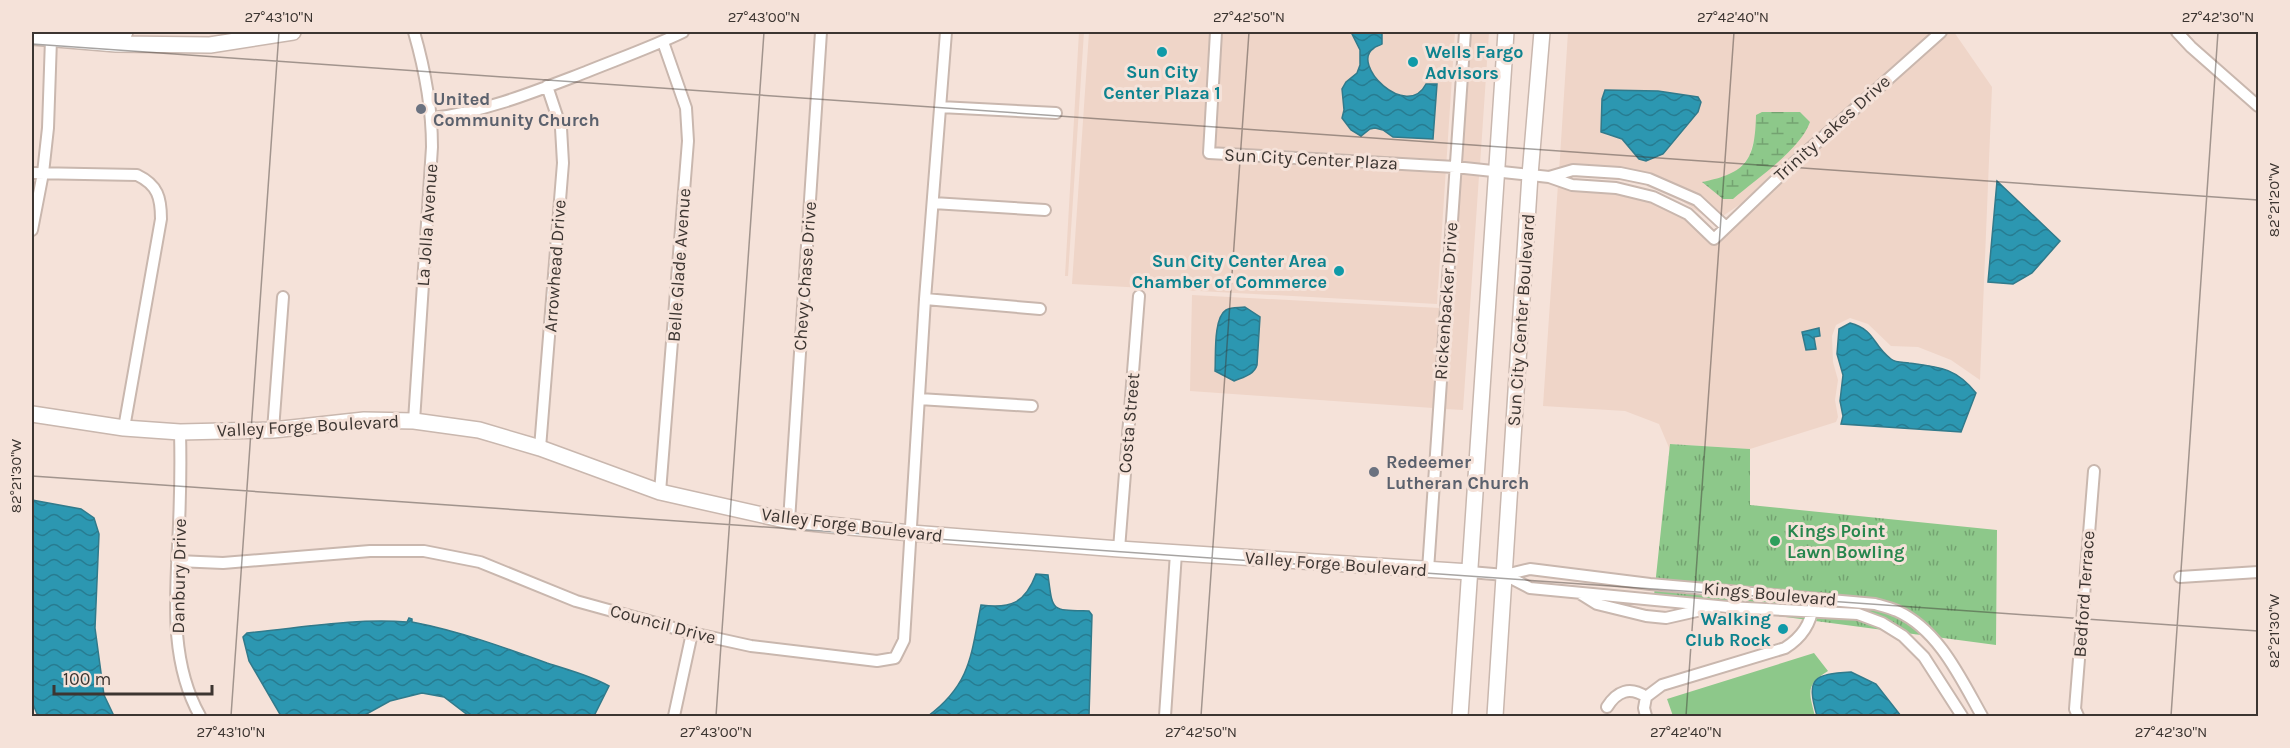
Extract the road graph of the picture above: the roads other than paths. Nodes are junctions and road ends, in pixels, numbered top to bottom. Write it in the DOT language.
graph roads {
  1 [pos="125,32"];
  2 [pos="286,32"];
  3 [pos="414,32"];
  4 [pos="683,32"];
  5 [pos="821,32"];
  6 [pos="946,32"];
  7 [pos="1216,32"];
  8 [pos="1465,32"];
  9 [pos="1506,32"];
  10 [pos="1941,32"];
  11 [pos="2177,32"];
  12 [pos="1542,34"];
  13 [pos="32,37"];
  14 [pos="232,37"];
  15 [pos="58,39"];
  16 [pos="663,42"];
  17 [pos="547,86"];
  18 [pos="2259,106"];
  19 [pos="940,107"];
  20 [pos="1056,113"];
  21 [pos="432,118"];
  22 [pos="1455,168"];
  23 [pos="1498,172"];
  24 [pos="37,173"];
  25 [pos="1530,175"];
  26 [pos="1549,177"];
  27 [pos="933,203"];
  28 [pos="1045,210"];
  29 [pos="1726,227"];
  30 [pos="32,230"];
  31 [pos="1139,296"];
  32 [pos="283,297"];
  33 [pos="925,299"];
  34 [pos="1040,309"];
  35 [pos="919,399"];
  36 [pos="1032,406"];
  37 [pos="32,414"];
  38 [pos="414,421"];
  39 [pos="124,428"];
  40 [pos="273,430"];
  41 [pos="180,432"];
  42 [pos="540,448"];
  43 [pos="2094,471"];
  44 [pos="660,492"];
  45 [pos="789,521"];
  46 [pos="911,533"];
  47 [pos="1119,549"];
  48 [pos="1176,553"];
  49 [pos="177,561"];
  50 [pos="1428,570"];
  51 [pos="1470,572"];
  52 [pos="2259,572"];
  53 [pos="1505,575"];
  54 [pos="2180,577"];
  55 [pos="1578,592"];
  56 [pos="1813,597"];
  57 [pos="1716,605"];
  58 [pos="1812,612"];
  59 [pos="692,633"];
  60 [pos="1646,697"];
  61 [pos="1607,707"];
  62 [pos="200,717"];
  63 [pos="674,717"];
  64 [pos="1165,717"];
  65 [pos="1460,717"];
  66 [pos="1495,717"];
  67 [pos="1646,717"];
  68 [pos="1962,717"];
  69 [pos="1982,717"];
  70 [pos="2078,717"];
  1 -- 15 [label="street"];
  2 -- 14 [label="street"];
  3 -- 21 [label="street, La Jolla Avenue"];
  4 -- 16 [label="street"];
  5 -- 45 [label="street, Chevy Chase Drive"];
  6 -- 19 [label="street, Council Drive"];
  7 -- 22 [label="street, Sun City Center Plaza"];
  8 -- 22 [label="street, Rickenbacker Drive"];
  9 -- 23 [label="street, Sun City Center Boulevard"];
  10 -- 29 [label="street, Trinity Lakes Drive"];
  11 -- 18 [label="street"];
  12 -- 25 [label="street, Sun City Center Boulevard"];
  13 -- 15 [label="street"];
  14 -- 15 [label="street"];
  15 -- 24 [label="street"];
  16 -- 17 [label="street"];
  16 -- 44 [label="street, Belle Glade Avenue"];
  17 -- 21 [label="street"];
  17 -- 42 [label="street, Arrowhead Drive"];
  19 -- 20 [label="street"];
  19 -- 27 [label="street, Council Drive"];
  21 -- 38 [label="street, La Jolla Avenue"];
  22 -- 23 [label="street, Sun City Center Plaza"];
  22 -- 50 [label="street, Rickenbacker Drive"];
  23 -- 25 [label="street, Trinity Lakes Drive"];
  23 -- 51 [label="street, Sun City Center Boulevard"];
  24 -- 30 [label="street"];
  24 -- 39 [label="street"];
  25 -- 26 [label="street, Trinity Lakes Drive"];
  25 -- 53 [label="street, Sun City Center Boulevard"];
  26 -- 29 [label="street, Trinity Lakes Drive"];
  26 -- 29 [label="street, Trinity Lakes Drive"];
  27 -- 28 [label="street"];
  27 -- 33 [label="street, Council Drive"];
  31 -- 47 [label="street, Costa Street"];
  32 -- 40 [label="street"];
  33 -- 34 [label="street"];
  33 -- 35 [label="street, Council Drive"];
  35 -- 36 [label="street"];
  35 -- 46 [label="street, Council Drive"];
  37 -- 39 [label="street, Valley Forge Boulevard"];
  38 -- 40 [label="street, Valley Forge Boulevard"];
  38 -- 42 [label="street, Valley Forge Boulevard"];
  39 -- 41 [label="street, Valley Forge Boulevard"];
  40 -- 41 [label="street, Valley Forge Boulevard"];
  41 -- 49 [label="street, Danbury Drive"];
  42 -- 44 [label="street, Valley Forge Boulevard"];
  43 -- 70 [label="street, Bedford Terrace"];
  44 -- 45 [label="street, Valley Forge Boulevard"];
  45 -- 46 [label="street, Valley Forge Boulevard"];
  46 -- 47 [label="street, Valley Forge Boulevard"];
  46 -- 59 [label="street, Council Drive"];
  47 -- 48 [label="street, Valley Forge Boulevard"];
  48 -- 50 [label="street, Valley Forge Boulevard"];
  48 -- 64 [label="street"];
  49 -- 59 [label="street, Council Drive"];
  49 -- 62 [label="street, Danbury Drive"];
  50 -- 51 [label="street, Valley Forge Boulevard"];
  51 -- 53 [label="street, Kings Boulevard"];
  51 -- 65 [label="street, Sun City Center Boulevard"];
  52 -- 54 [label="street"];
  53 -- 55 [label="street, Kings Boulevard"];
  53 -- 56 [label="street, Kings Boulevard"];
  53 -- 66 [label="street, Sun City Center Boulevard"];
  55 -- 57 [label="street, Kings Boulevard"];
  55 -- 57 [label="street, Kings Boulevard"];
  56 -- 58 [label="street"];
  56 -- 69 [label="street, Kings Boulevard"];
  57 -- 58 [label="street, Kings Boulevard"];
  58 -- 60 [label="street"];
  58 -- 68 [label="street, Kings Boulevard"];
  59 -- 63 [label="street"];
  60 -- 61 [label="street"];
  60 -- 67 [label="street"];
}
